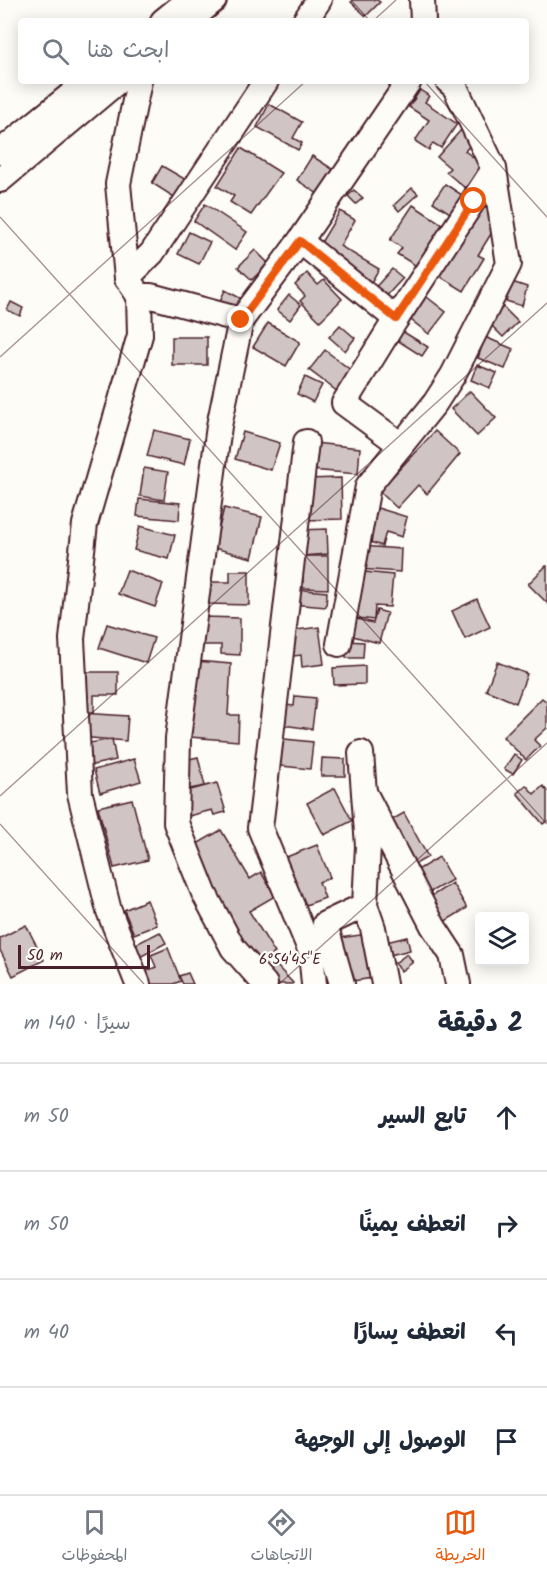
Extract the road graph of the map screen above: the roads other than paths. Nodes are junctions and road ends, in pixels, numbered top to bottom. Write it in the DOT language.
graph roads {
  1 [pos="189,0"];
  2 [pos="214,0"];
  3 [pos="319,0"];
  4 [pos="422,0"];
  5 [pos="167,18"];
  6 [pos="193,18"];
  7 [pos="307,18"];
  8 [pos="423,18"];
  9 [pos="84,84"];
  10 [pos="114,84"];
  11 [pos="138,84"];
  12 [pos="264,84"];
  13 [pos="407,84"];
  14 [pos="452,84"];
  15 [pos="0,153"];
  16 [pos="494,169"];
  17 [pos="0,180"];
  18 [pos="300,241"];
  19 [pos="133,287"];
  20 [pos="396,319"];
  21 [pos="241,320"];
  22 [pos="306,442"];
  23 [pos="401,445"];
  24 [pos="339,644"];
  25 [pos="361,753"];
  26 [pos="364,792"];
  27 [pos="365,905"];
  28 [pos="138,984"];
  29 [pos="265,984"];
  30 [pos="314,984"];
  31 [pos="342,984"];
  32 [pos="384,984"];
  33 [pos="458,984"];
  1 -- 5 [label="street"];
  2 -- 6 [label="street"];
  3 -- 7 [label="street"];
  4 -- 8 [label="street"];
  9 -- 15 [label="street"];
  10 -- 17 [label="street"];
  11 -- 19 [label="street"];
  12 -- 19 [label="street"];
  13 -- 18 [label="street"];
  14 -- 16 [label="street"];
  16 -- 20 [label="street"];
  16 -- 23 [label="street"];
  18 -- 20 [label="street"];
  18 -- 21 [label="street"];
  19 -- 21 [label="street"];
  19 -- 28 [label="street"];
  20 -- 23 [label="street"];
  21 -- 29 [label="street"];
  22 -- 30 [label="street"];
  23 -- 24 [label="street"];
  25 -- 26 [label="street"];
  26 -- 27 [label="street"];
  26 -- 33 [label="street"];
  27 -- 31 [label="street"];
  27 -- 32 [label="street"];
}
